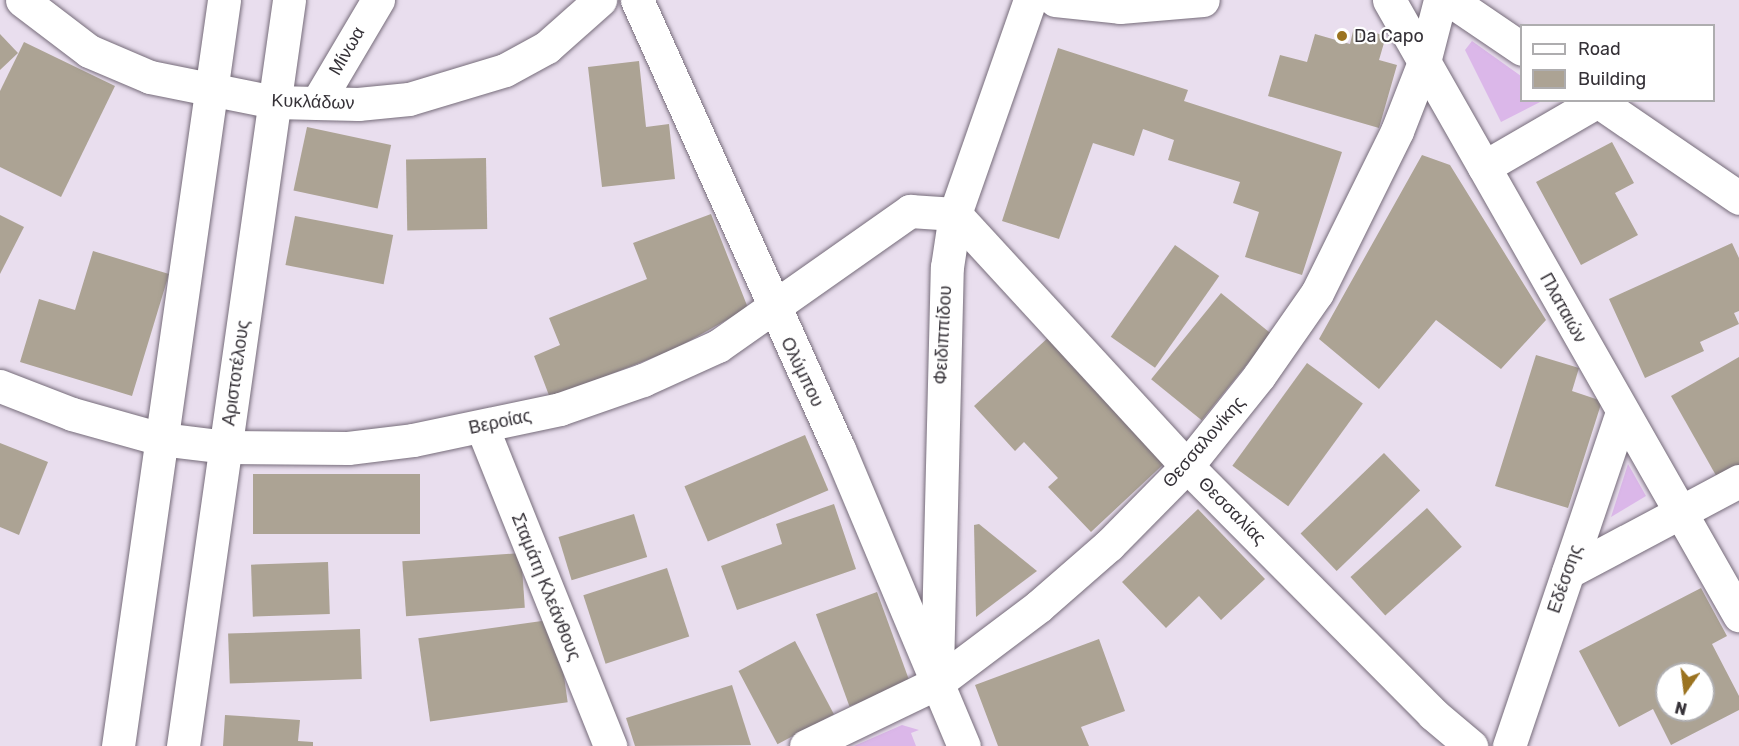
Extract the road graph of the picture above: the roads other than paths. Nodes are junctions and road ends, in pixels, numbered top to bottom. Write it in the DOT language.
graph roads {
  1 [pos="22,0"];
  2 [pos="224,0"];
  3 [pos="289,0"];
  4 [pos="378,0"];
  5 [pos="600,0"];
  6 [pos="637,0"];
  7 [pos="1030,0"];
  8 [pos="1055,0"];
  9 [pos="1203,0"];
  10 [pos="1389,0"];
  11 [pos="1440,0"];
  12 [pos="1450,0"];
  13 [pos="1520,48"];
  14 [pos="1424,63"];
  15 [pos="210,92"];
  16 [pos="274,102"];
  17 [pos="1595,102"];
  18 [pos="1598,102"];
  19 [pos="317,103"];
  20 [pos="1484,167"];
  21 [pos="1739,198"];
  22 [pos="955,214"];
  23 [pos="772,309"];
  24 [pos="0,386"];
  25 [pos="1622,412"];
  26 [pos="482,427"];
  27 [pos="161,439"];
  28 [pos="226,447"];
  29 [pos="1187,466"];
  30 [pos="1739,481"];
  31 [pos="1681,513"];
  32 [pos="1568,572"];
  33 [pos="1739,615"];
  34 [pos="937,683"];
  35 [pos="118,746"];
  36 [pos="183,746"];
  37 [pos="610,746"];
  38 [pos="806,746"];
  39 [pos="964,746"];
  40 [pos="1471,746"];
  41 [pos="1509,746"];
  1 -- 15 [label="street, Κυκλάδων"];
  2 -- 15 [label="street"];
  3 -- 16 [label="street, Αριστοτέλους"];
  4 -- 19 [label="street, Μίνωα"];
  5 -- 19 [label="street, Κυκλάδων"];
  6 -- 23 [label="street, Ολύμπου"];
  7 -- 22 [label="street, Φειδιππίδου"];
  8 -- 9 [label="street"];
  10 -- 14 [label="street, Πλαταιών"];
  11 -- 14 [label="street, Θεσσαλονίκης"];
  12 -- 13 [label="street"];
  14 -- 20 [label="street, Πλαταιών"];
  14 -- 29 [label="street, Θεσσαλονίκης"];
  15 -- 16 [label="street, Κυκλάδων"];
  15 -- 27 [label="street"];
  16 -- 19 [label="street, Κυκλάδων"];
  16 -- 28 [label="street, Αριστοτέλους"];
  17 -- 20 [label="street"];
  18 -- 21 [label="street"];
  20 -- 25 [label="street, Πλαταιών"];
  22 -- 23 [label="street, Βεροίας"];
  22 -- 29 [label="street, Θεσσαλίας"];
  22 -- 34 [label="street, Φειδιππίδου"];
  23 -- 26 [label="street, Βεροίας"];
  23 -- 34 [label="street, Ολύμπου"];
  24 -- 27 [label="street, Βεροίας"];
  25 -- 31 [label="street, Πλαταιών"];
  25 -- 32 [label="street, Εδέσσης"];
  26 -- 28 [label="street, Βεροίας"];
  26 -- 37 [label="street, Σταμάτη Κλεάνθους"];
  27 -- 28 [label="street, Βεροίας"];
  27 -- 35 [label="street"];
  28 -- 36 [label="street, Αριστοτέλους"];
  29 -- 34 [label="street, Θεσσαλονίκης"];
  29 -- 40 [label="street, Θεσσαλίας"];
  30 -- 31 [label="street"];
  31 -- 32 [label="street"];
  31 -- 33 [label="street, Πλαταιών"];
  32 -- 41 [label="street, Εδέσσης"];
  34 -- 38 [label="street, Θεσσαλονίκης"];
  34 -- 39 [label="street, Ολύμπου"];
}
